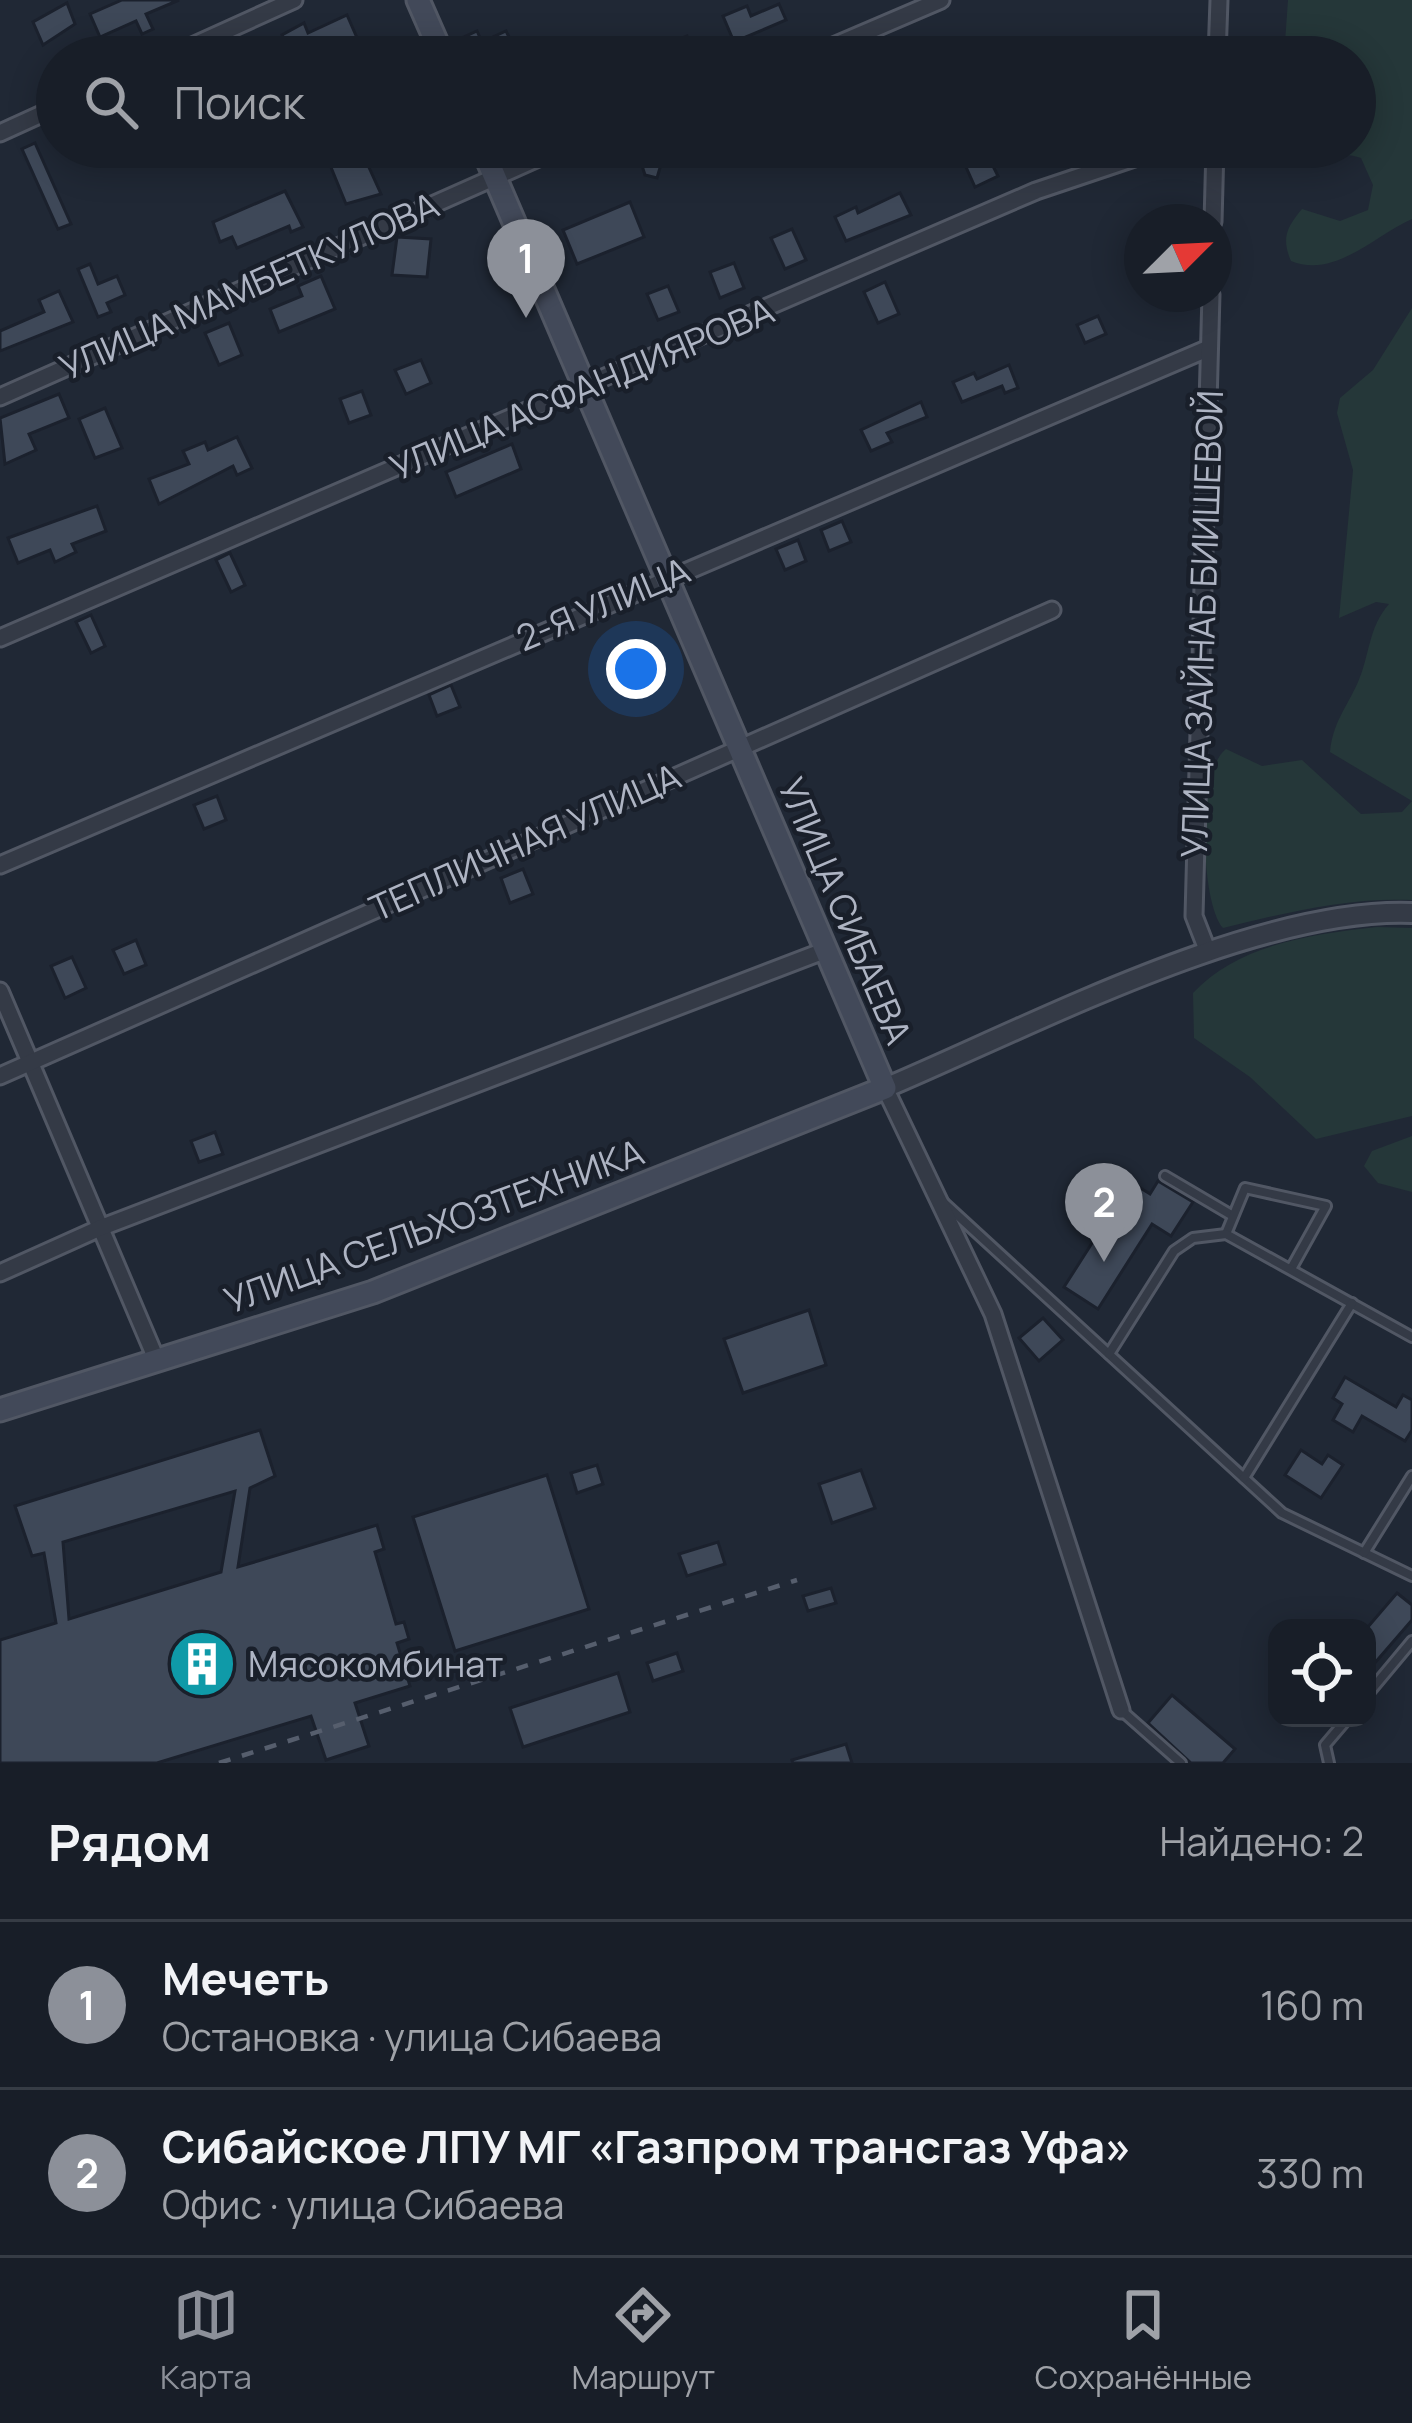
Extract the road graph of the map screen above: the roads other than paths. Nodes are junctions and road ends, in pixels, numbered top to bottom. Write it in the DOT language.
graph roads {
  1 [pos="294,0"];
  2 [pos="418,0"];
  3 [pos="941,0"];
  4 [pos="1219,0"];
  5 [pos="214,36"];
  6 [pos="433,36"];
  7 [pos="857,36"];
  8 [pos="1218,36"];
  9 [pos="36,117"];
  10 [pos="0,133"];
  11 [pos="491,168"];
  12 [pos="515,168"];
  13 [pos="1104,168"];
  14 [pos="1214,168"];
  15 [pos="495,177"];
  16 [pos="1213,204"];
  17 [pos="1211,312"];
  18 [pos="1210,348"];
  19 [pos="586,389"];
  20 [pos="0,397"];
  21 [pos="667,576"];
  22 [pos="1052,610"];
  23 [pos="0,638"];
  24 [pos="739,747"];
  25 [pos="0,866"];
  26 [pos="1412,913"];
  27 [pos="826,950"];
  28 [pos="1208,952"];
  29 [pos="0,991"];
  30 [pos="30,1062"];
  31 [pos="0,1076"];
  32 [pos="885,1088"];
  33 [pos="1166,1176"];
  34 [pos="942,1201"];
  35 [pos="1233,1216"];
  36 [pos="100,1228"];
  37 [pos="1226,1234"];
  38 [pos="1291,1268"];
  39 [pos="0,1273"];
  40 [pos="1352,1303"];
  41 [pos="1412,1337"];
  42 [pos="1109,1354"];
  43 [pos="157,1360"];
  44 [pos="0,1410"];
  45 [pos="1412,1476"];
  46 [pos="1244,1478"];
  47 [pos="1364,1553"];
  48 [pos="1412,1576"];
  49 [pos="1412,1641"];
  50 [pos="1376,1684"];
  51 [pos="1121,1710"];
  52 [pos="1340,1727"];
  53 [pos="1181,1763"];
  54 [pos="1330,1763"];
  1 -- 5 [label="street"];
  2 -- 6 [label="main road"];
  3 -- 7 [label="street"];
  4 -- 8 [label="street"];
  9 -- 10 [label="street"];
  11 -- 15 [label="main road, УЛИЦА СИБАЕВА"];
  12 -- 15 [label="street, УЛИЦА МАМБЕТКУЛОВА"];
  13 -- 19 [label="street, УЛИЦА АСФАНДИЯРОВА"];
  14 -- 16 [label="street"];
  15 -- 19 [label="main road, УЛИЦА СИБАЕВА"];
  15 -- 20 [label="street, УЛИЦА МАМБЕТКУЛОВА"];
  17 -- 18 [label="street, УЛИЦА ЗАЙНАБ БИИШЕВОЙ"];
  18 -- 21 [label="street, 2-Я УЛИЦА"];
  18 -- 28 [label="street, УЛИЦА ЗАЙНАБ БИИШЕВОЙ"];
  19 -- 21 [label="main road, УЛИЦА СИБАЕВА"];
  19 -- 23 [label="street, УЛИЦА АСФАНДИЯРОВА"];
  21 -- 24 [label="main road, УЛИЦА СИБАЕВА"];
  21 -- 25 [label="street, 2-Я УЛИЦА"];
  22 -- 24 [label="street, ТЕПЛИЧНАЯ УЛИЦА"];
  24 -- 27 [label="main road, УЛИЦА СИБАЕВА"];
  24 -- 30 [label="street, ТЕПЛИЧНАЯ УЛИЦА"];
  26 -- 28 [label="street"];
  27 -- 32 [label="main road, УЛИЦА СИБАЕВА"];
  27 -- 36 [label="street"];
  28 -- 32 [label="street"];
  29 -- 30 [label="street"];
  30 -- 31 [label="street, ТЕПЛИЧНАЯ УЛИЦА"];
  30 -- 36 [label="street"];
  32 -- 34 [label="street, УЛИЦА СИБАЕВА"];
  32 -- 43 [label="main road, УЛИЦА СЕЛЬХОЗТЕХНИКА"];
  33 -- 35 [label="lane"];
  34 -- 42 [label="lane"];
  34 -- 51 [label="street, УЛИЦА СИБАЕВА"];
  35 -- 37 [label="lane"];
  35 -- 38 [label="lane"];
  36 -- 39 [label="street"];
  36 -- 43 [label="street"];
  37 -- 38 [label="lane"];
  37 -- 42 [label="lane"];
  38 -- 40 [label="lane"];
  40 -- 41 [label="lane"];
  40 -- 46 [label="lane"];
  42 -- 46 [label="lane"];
  43 -- 44 [label="main road, УЛИЦА СЕЛЬХОЗТЕХНИКА"];
  45 -- 47 [label="lane"];
  46 -- 47 [label="lane"];
  47 -- 48 [label="lane"];
  49 -- 50 [label="lane"];
  51 -- 53 [label="lane"];
  52 -- 54 [label="lane"];
}
